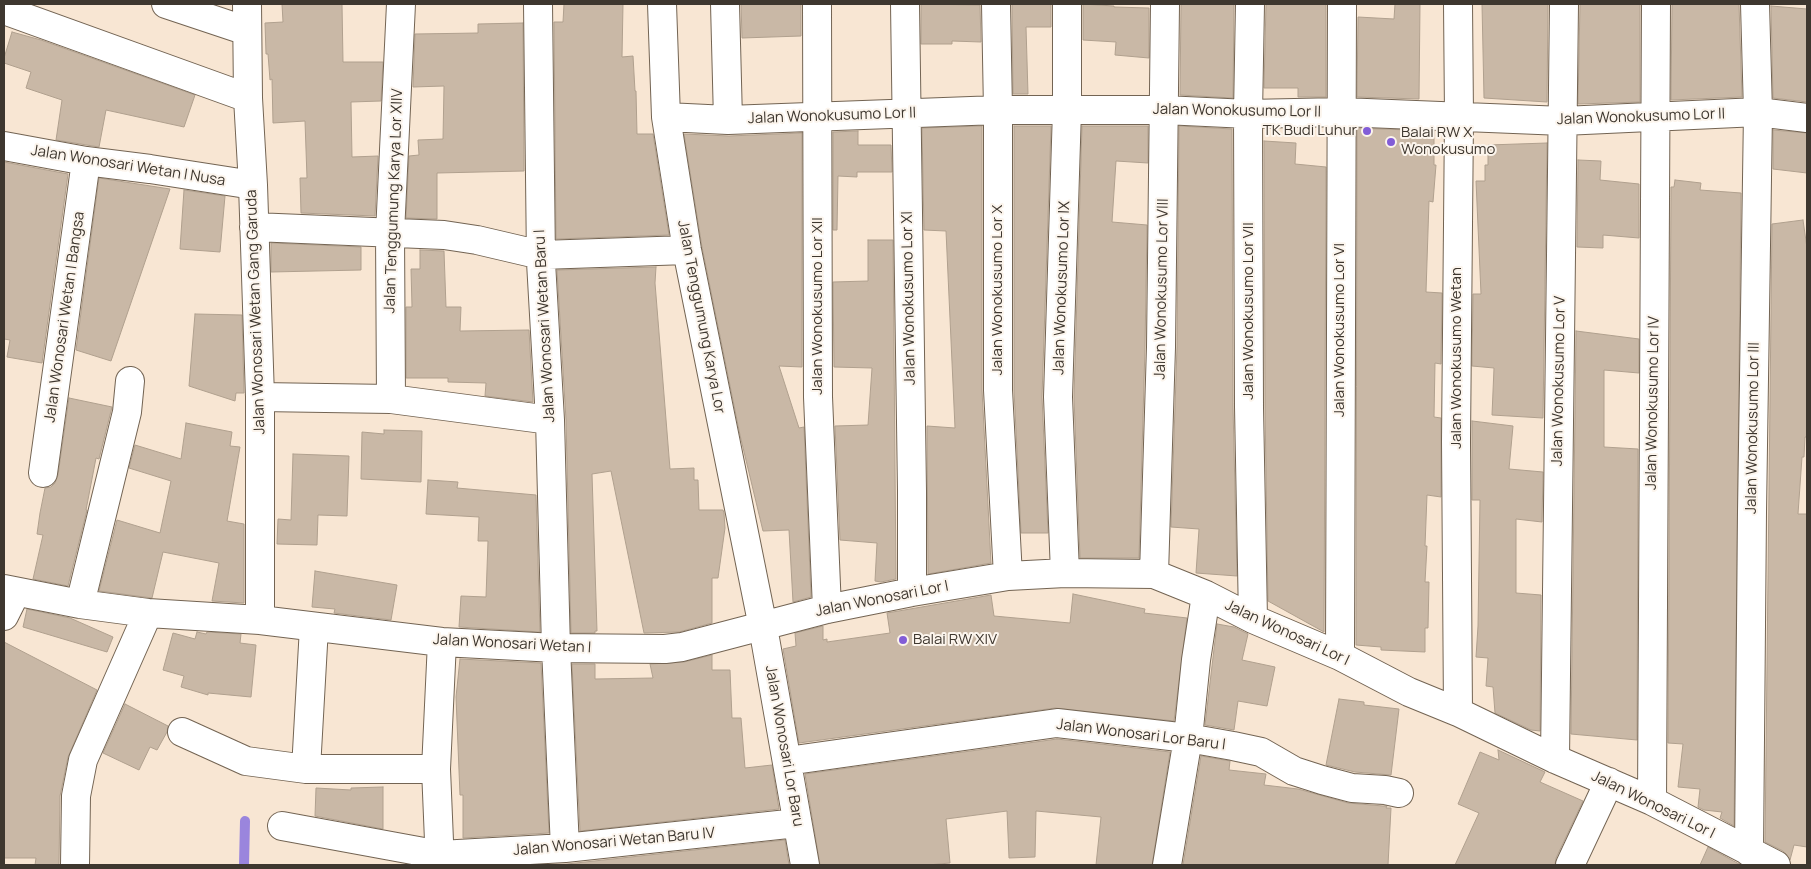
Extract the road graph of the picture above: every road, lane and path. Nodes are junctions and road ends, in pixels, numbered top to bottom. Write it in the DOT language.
graph roads {
  1 [pos="166,4"];
  2 [pos="247,4"];
  3 [pos="401,4"];
  4 [pos="538,4"];
  5 [pos="662,4"];
  6 [pos="725,4"];
  7 [pos="817,4"];
  8 [pos="905,4"];
  9 [pos="996,4"];
  10 [pos="1067,4"];
  11 [pos="1165,4"];
  12 [pos="1250,4"];
  13 [pos="1342,4"];
  14 [pos="1458,4"];
  15 [pos="1564,4"];
  16 [pos="1656,4"];
  17 [pos="1754,4"];
  18 [pos="4,10"];
  19 [pos="246,31"];
  20 [pos="248,98"];
  21 [pos="998,110"];
  22 [pos="1067,110"];
  23 [pos="1164,110"];
  24 [pos="1342,112"];
  25 [pos="1758,112"];
  26 [pos="906,114"];
  27 [pos="1248,114"];
  28 [pos="817,116"];
  29 [pos="1459,116"];
  30 [pos="666,117"];
  31 [pos="1656,117"];
  32 [pos="1807,118"];
  33 [pos="728,120"];
  34 [pos="1563,121"];
  35 [pos="4,146"];
  36 [pos="86,161"];
  37 [pos="253,185"];
  38 [pos="254,227"];
  39 [pos="390,233"];
  40 [pos="687,250"];
  41 [pos="541,255"];
  42 [pos="130,381"];
  43 [pos="260,397"];
  44 [pos="391,399"];
  45 [pos="550,420"];
  46 [pos="43,472"];
  47 [pos="1065,573"];
  48 [pos="1154,574"];
  49 [pos="1008,576"];
  50 [pos="10,591"];
  51 [pos="912,592"];
  52 [pos="1206,595"];
  53 [pos="80,604"];
  54 [pos="827,609"];
  55 [pos="148,613"];
  56 [pos="4,616"];
  57 [pos="1254,619"];
  58 [pos="260,620"];
  59 [pos="314,627"];
  60 [pos="763,627"];
  61 [pos="442,642"];
  62 [pos="556,648"];
  63 [pos="1340,656"];
  64 [pos="1458,712"];
  65 [pos="182,732"];
  66 [pos="1188,738"];
  67 [pos="1556,758"];
  68 [pos="787,761"];
  69 [pos="306,769"];
  70 [pos="436,769"];
  71 [pos="1609,782"];
  72 [pos="1399,793"];
  73 [pos="1652,802"];
  74 [pos="797,823"];
  75 [pos="282,826"];
  76 [pos="566,848"];
  77 [pos="1749,852"];
  78 [pos="440,860"];
  79 [pos="75,865"];
  80 [pos="805,865"];
  81 [pos="1167,865"];
  82 [pos="1570,865"];
  83 [pos="1776,865"];
  1 -- 19 [label="street"];
  2 -- 19 [label="street, Jalan Wonosari Wetan Gang Garuda"];
  3 -- 39 [label="street, Jalan Tenggumung Karya Lor XIIV"];
  4 -- 41 [label="street, Jalan Wonosari Wetan Baru I"];
  5 -- 30 [label="street, Jalan Tenggumung Karya Lor"];
  6 -- 33 [label="street"];
  7 -- 28 [label="street, Jalan Wonokusumo Lor XII"];
  8 -- 26 [label="street, Jalan Wonokusumo Lor XI"];
  9 -- 21 [label="street, Jalan Wonokusumo Lor X"];
  10 -- 22 [label="street, Jalan Wonokusumo Lor IX"];
  11 -- 23 [label="street, Jalan Wonokusumo Lor VIII"];
  12 -- 27 [label="street, Jalan Wonokusumo Lor VII"];
  13 -- 24 [label="street, Jalan Wonokusumo Lor VI"];
  14 -- 29 [label="street, Jalan Wonokusumo Wetan"];
  15 -- 34 [label="street, Jalan Wonokusumo Lor V"];
  16 -- 31 [label="street, Jalan Wonokusumo Lor IV"];
  17 -- 25 [label="street, Jalan Wonokusumo Lor III"];
  18 -- 20 [label="street"];
  19 -- 20 [label="street, Jalan Wonosari Wetan Gang Garuda"];
  20 -- 37 [label="street, Jalan Wonosari Wetan Gang Garuda"];
  21 -- 22 [label="street, Jalan Wonokusumo Lor II"];
  21 -- 26 [label="street, Jalan Wonokusumo Lor II"];
  21 -- 49 [label="street, Jalan Wonokusumo Lor X"];
  22 -- 23 [label="street, Jalan Wonokusumo Lor II"];
  22 -- 47 [label="street, Jalan Wonokusumo Lor IX"];
  23 -- 27 [label="street, Jalan Wonokusumo Lor II"];
  23 -- 48 [label="street, Jalan Wonokusumo Lor VIII"];
  24 -- 27 [label="street, Jalan Wonokusumo Lor II"];
  24 -- 29 [label="street, Jalan Wonokusumo Lor II"];
  24 -- 63 [label="street, Jalan Wonokusumo Lor VI"];
  25 -- 31 [label="street, Jalan Wonokusumo Lor II"];
  25 -- 32 [label="street, Jalan Wonokusumo Lor II"];
  25 -- 77 [label="street, Jalan Wonokusumo Lor III"];
  26 -- 28 [label="street, Jalan Wonokusumo Lor II"];
  26 -- 51 [label="street, Jalan Wonokusumo Lor XI"];
  27 -- 57 [label="street, Jalan Wonokusumo Lor VII"];
  28 -- 33 [label="street, Jalan Wonokusumo Lor II"];
  28 -- 54 [label="street, Jalan Wonokusumo Lor XII"];
  29 -- 34 [label="street, Jalan Wonokusumo Lor II"];
  29 -- 64 [label="street, Jalan Wonokusumo Wetan"];
  30 -- 33 [label="street, Jalan Wonokusumo Lor II"];
  30 -- 40 [label="street, Jalan Tenggumung Karya Lor"];
  31 -- 34 [label="street, Jalan Wonokusumo Lor II"];
  31 -- 73 [label="street, Jalan Wonokusumo Lor IV"];
  34 -- 67 [label="street, Jalan Wonokusumo Lor V"];
  35 -- 36 [label="street, Jalan Wonosari Wetan I Nusa"];
  36 -- 37 [label="street, Jalan Wonosari Wetan I Nusa"];
  36 -- 46 [label="street, Jalan Wonosari Wetan I Bangsa"];
  37 -- 38 [label="street, Jalan Wonosari Wetan Gang Garuda"];
  38 -- 39 [label="street"];
  38 -- 43 [label="street, Jalan Wonosari Wetan Gang Garuda"];
  39 -- 41 [label="street"];
  39 -- 44 [label="street, Jalan Tenggumung Karya Lor XIIV"];
  40 -- 41 [label="street"];
  40 -- 60 [label="street, Jalan Tenggumung Karya Lor"];
  41 -- 45 [label="street, Jalan Wonosari Wetan Baru I"];
  42 -- 53 [label="street"];
  43 -- 44 [label="street"];
  43 -- 58 [label="street, Jalan Wonosari Wetan Gang Garuda"];
  44 -- 45 [label="street"];
  45 -- 62 [label="street, Jalan Wonosari Wetan Baru I"];
  47 -- 48 [label="street, Jalan Wonosari Lor I"];
  47 -- 49 [label="street, Jalan Wonosari Lor I"];
  48 -- 52 [label="street, Jalan Wonosari Lor I"];
  49 -- 51 [label="street, Jalan Wonosari Lor I"];
  50 -- 53 [label="street, Jalan Wonosari Wetan I"];
  50 -- 56 [label="street"];
  51 -- 54 [label="street, Jalan Wonosari Lor I"];
  52 -- 57 [label="street, Jalan Wonosari Lor I"];
  52 -- 66 [label="street"];
  53 -- 55 [label="street, Jalan Wonosari Wetan I"];
  54 -- 60 [label="street, Jalan Wonosari Lor I"];
  55 -- 58 [label="street, Jalan Wonosari Wetan I"];
  55 -- 79 [label="street"];
  57 -- 63 [label="street, Jalan Wonosari Lor I"];
  58 -- 59 [label="street, Jalan Wonosari Wetan I"];
  59 -- 61 [label="street, Jalan Wonosari Wetan I"];
  59 -- 69 [label="street"];
  60 -- 62 [label="street, Jalan Wonosari Wetan I"];
  60 -- 68 [label="street, Jalan Wonosari Lor Baru"];
  61 -- 62 [label="street, Jalan Wonosari Wetan I"];
  61 -- 70 [label="street"];
  62 -- 76 [label="street, Jalan Wonosari Wetan Baru I"];
  63 -- 64 [label="street, Jalan Wonosari Lor I"];
  64 -- 67 [label="street, Jalan Wonosari Lor I"];
  65 -- 69 [label="street"];
  66 -- 68 [label="street, Jalan Wonosari Lor Baru I"];
  66 -- 72 [label="street, Jalan Wonosari Lor Baru I"];
  66 -- 81 [label="street"];
  67 -- 71 [label="street, Jalan Wonosari Lor I"];
  68 -- 74 [label="street, Jalan Wonosari Lor Baru"];
  69 -- 70 [label="street"];
  70 -- 78 [label="street"];
  71 -- 73 [label="street, Jalan Wonosari Lor I"];
  71 -- 82 [label="street"];
  73 -- 77 [label="street, Jalan Wonosari Lor I"];
  74 -- 76 [label="street, Jalan Wonosari Wetan Baru IV"];
  74 -- 80 [label="street, Jalan Wonosari Lor Baru"];
  75 -- 78 [label="street, Jalan Wonosari Wetan Baru IV"];
  76 -- 78 [label="street, Jalan Wonosari Wetan Baru IV"];
  77 -- 83 [label="street, Jalan Wonosari Lor I"];
}
